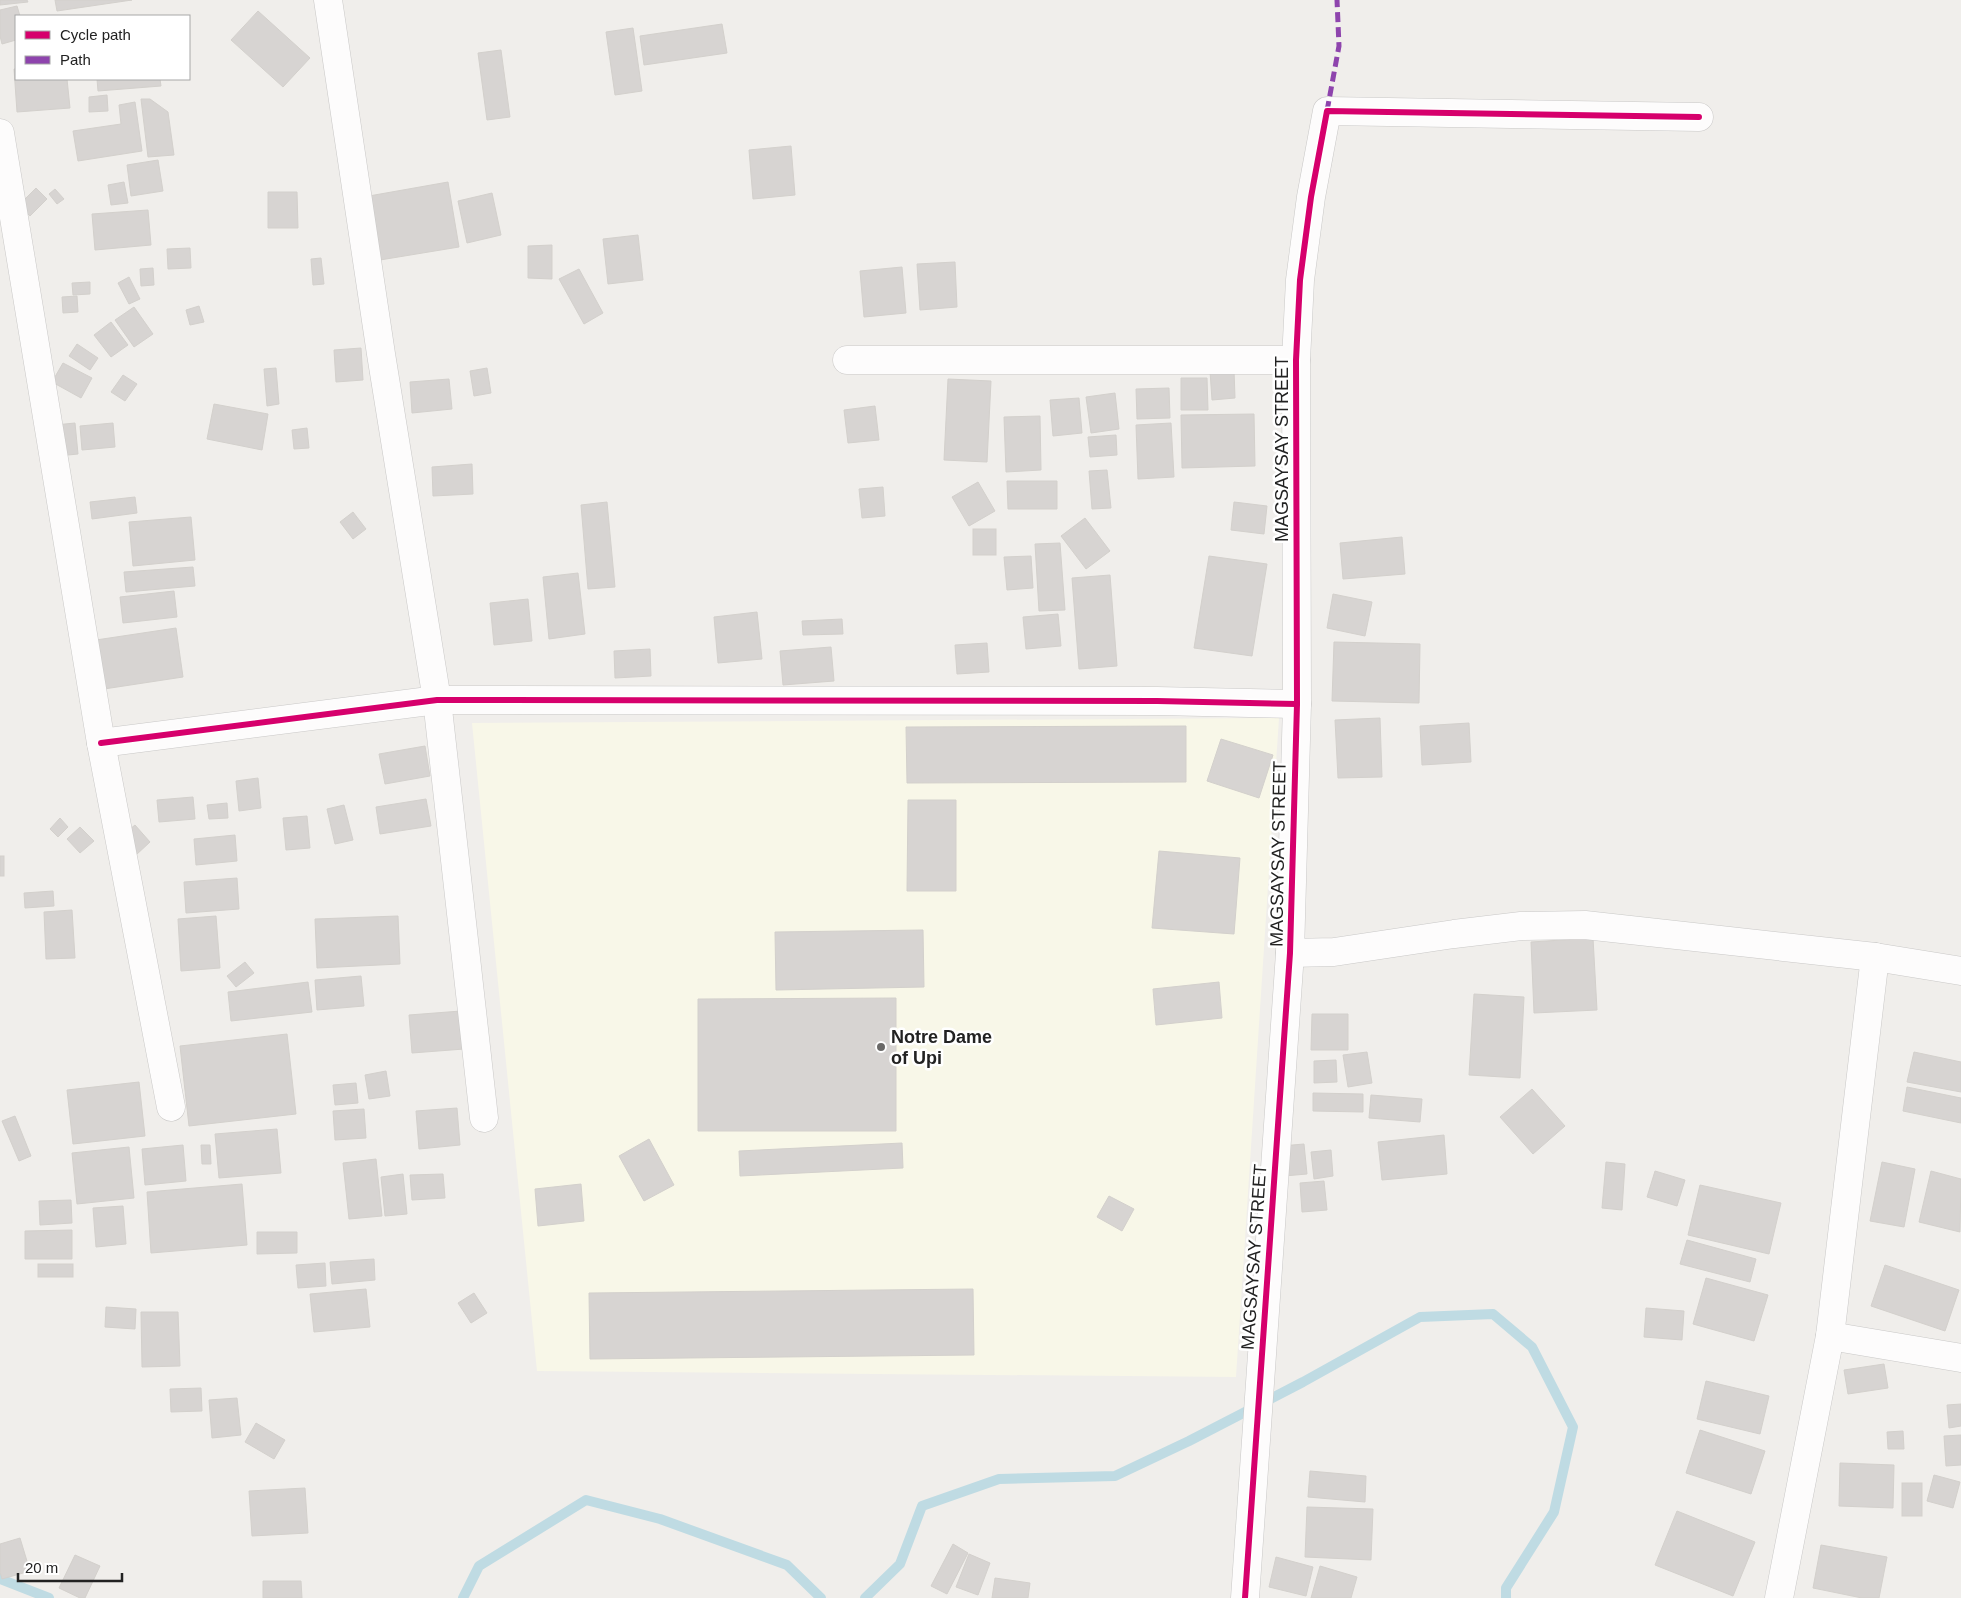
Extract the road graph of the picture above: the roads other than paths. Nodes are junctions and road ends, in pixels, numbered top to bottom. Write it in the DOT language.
graph roads {
  1 [pos="328,0"];
  2 [pos="1699,117"];
  3 [pos="0,133"];
  4 [pos="847,360"];
  5 [pos="1296,360"];
  6 [pos="437,700"];
  7 [pos="1297,704"];
  8 [pos="100,743"];
  9 [pos="1290,953"];
  10 [pos="1875,957"];
  11 [pos="1961,971"];
  12 [pos="171,1107"];
  13 [pos="484,1118"];
  14 [pos="1830,1336"];
  15 [pos="1961,1358"];
  16 [pos="1245,1598"];
  17 [pos="1779,1598"];
  1 -- 6 [label="street"];
  2 -- 5 [label="street, MAGSAYSAY STREET"];
  3 -- 8 [label="street"];
  4 -- 5 [label="street"];
  5 -- 7 [label="street, MAGSAYSAY STREET"];
  6 -- 7 [label="street"];
  6 -- 8 [label="street"];
  6 -- 13 [label="street"];
  7 -- 9 [label="street, MAGSAYSAY STREET"];
  8 -- 12 [label="street"];
  9 -- 10 [label="street"];
  9 -- 16 [label="street, MAGSAYSAY STREET"];
  10 -- 11 [label="street"];
  10 -- 14 [label="street"];
  14 -- 15 [label="street"];
  14 -- 17 [label="street"];
}
